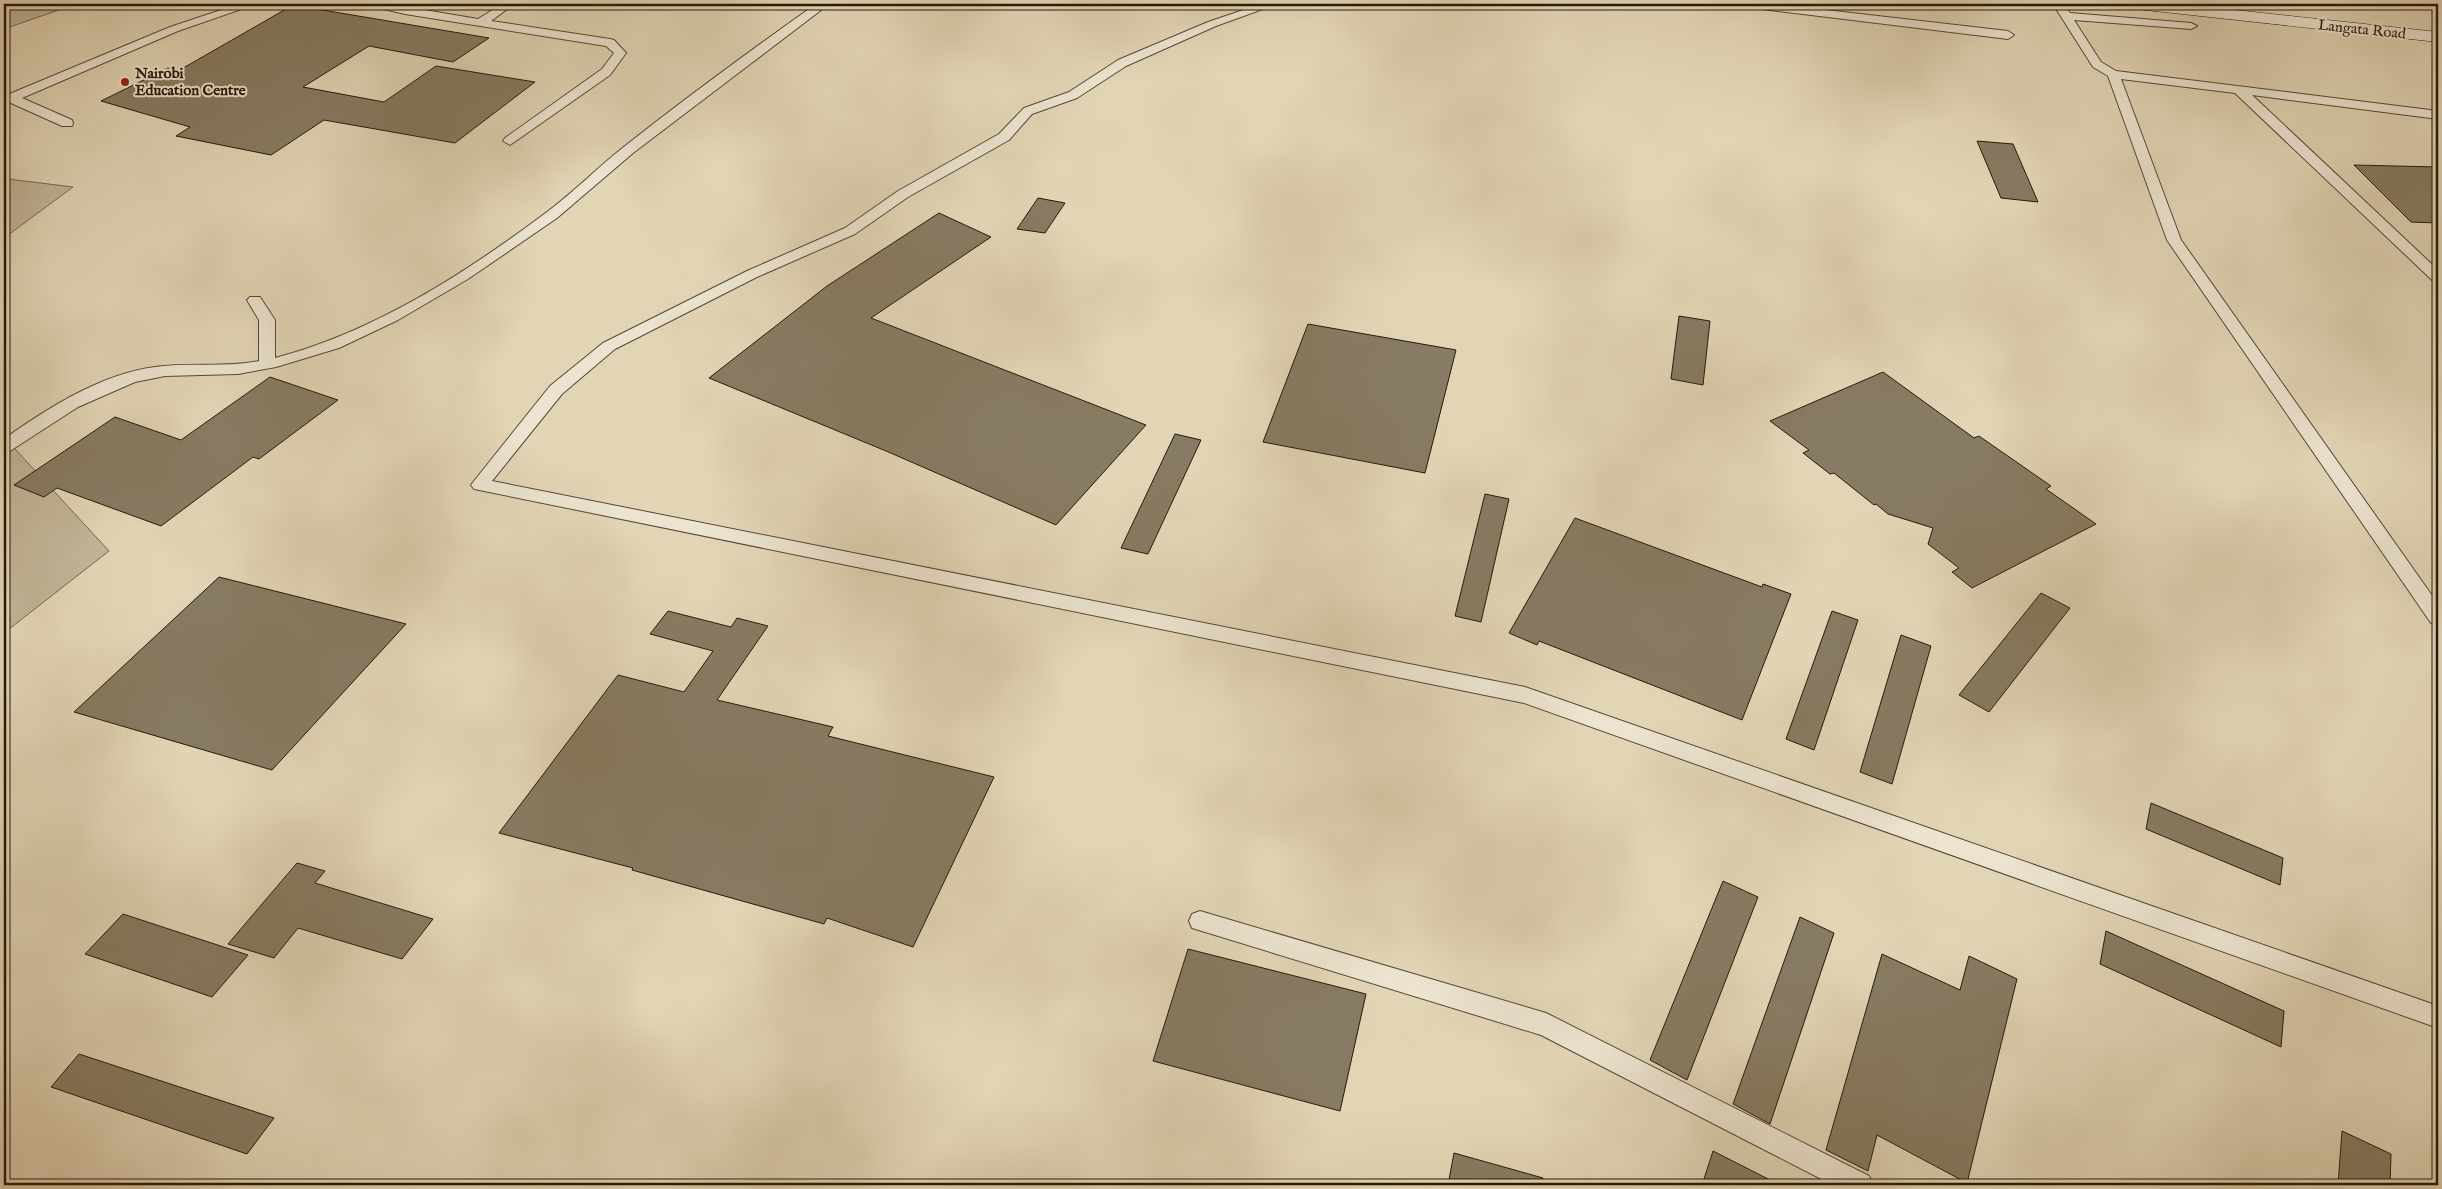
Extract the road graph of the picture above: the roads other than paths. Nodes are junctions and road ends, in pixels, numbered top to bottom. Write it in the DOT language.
graph roads {
  1 [pos="250,4"];
  2 [pos="374,4"];
  3 [pos="509,4"];
  4 [pos="823,4"];
  5 [pos="1271,4"];
  6 [pos="1746,4"];
  7 [pos="2058,4"];
  8 [pos="2136,4"];
  9 [pos="2177,4"];
  10 [pos="2158,6"];
  11 [pos="2065,16"];
  12 [pos="481,22"];
  13 [pos="2191,26"];
  14 [pos="2008,35"];
  15 [pos="2438,37"];
  16 [pos="2113,74"];
  17 [pos="2240,91"];
  18 [pos="7,99"];
  19 [pos="2438,115"];
  20 [pos="66,123"];
  21 [pos="510,141"];
  22 [pos="2437,277"];
  23 [pos="255,300"];
  24 [pos="267,363"];
  25 [pos="4,447"];
  26 [pos="2438,618"];
  27 [pos="1200,921"];
  28 [pos="2438,1017"];
  29 [pos="1860,1185"];
  1 -- 18 [label="lane"];
  2 -- 12 [label="lane"];
  3 -- 12 [label="lane"];
  4 -- 24 [label="lane"];
  5 -- 28 [label="lane"];
  6 -- 14 [label="lane"];
  7 -- 11 [label="lane"];
  8 -- 10 [label="main road, Langata Road"];
  9 -- 10 [label="main road"];
  10 -- 15 [label="main road, Langata Road"];
  11 -- 13 [label="lane"];
  11 -- 16 [label="lane"];
  12 -- 21 [label="lane"];
  16 -- 17 [label="lane"];
  16 -- 26 [label="lane"];
  17 -- 19 [label="lane"];
  17 -- 22 [label="lane"];
  18 -- 20 [label="lane"];
  23 -- 24 [label="lane"];
  24 -- 25 [label="lane"];
  27 -- 29 [label="lane"];
}
